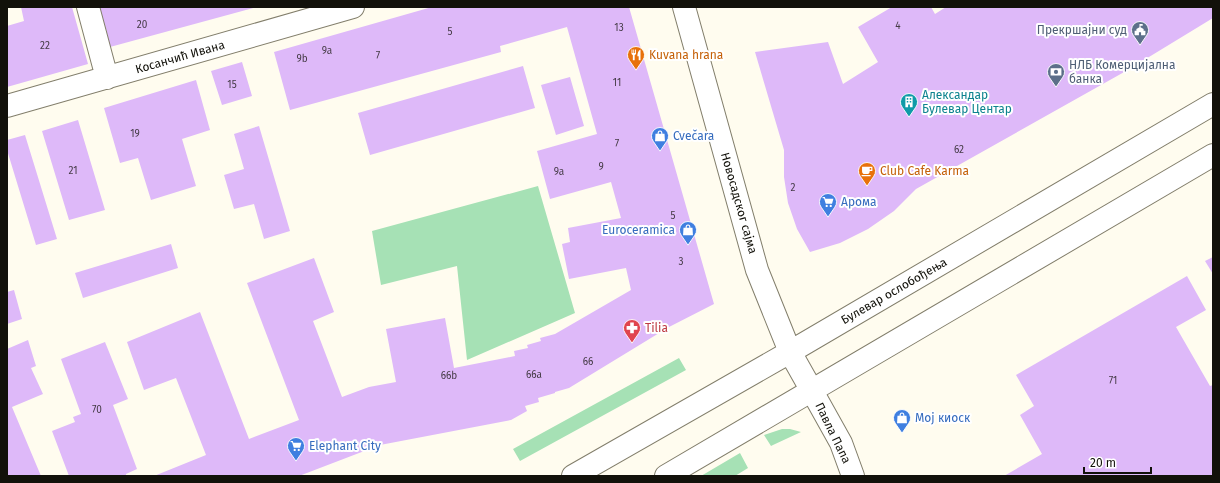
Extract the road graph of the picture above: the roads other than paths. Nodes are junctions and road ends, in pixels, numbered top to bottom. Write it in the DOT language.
graph roads {
  1 [pos="88,7"];
  2 [pos="353,7"];
  3 [pos="684,7"];
  4 [pos="107,78"];
  5 [pos="1213,104"];
  6 [pos="7,106"];
  7 [pos="1213,156"];
  8 [pos="790,352"];
  9 [pos="812,391"];
  10 [pos="573,476"];
  11 [pos="666,476"];
  12 [pos="853,476"];
  1 -- 4 [label="main road"];
  2 -- 4 [label="main road, Косанчић Ивана"];
  3 -- 8 [label="main road, Новосадског сајма"];
  4 -- 6 [label="main road, Косанчић Ивана"];
  5 -- 8 [label="main road, Булевар ослобођења"];
  7 -- 9 [label="main road"];
  8 -- 9 [label="main road, Новосадског сајма"];
  8 -- 10 [label="main road, Булевар ослобођења"];
  9 -- 11 [label="main road"];
  9 -- 12 [label="main road, Павла Папа"];
}
